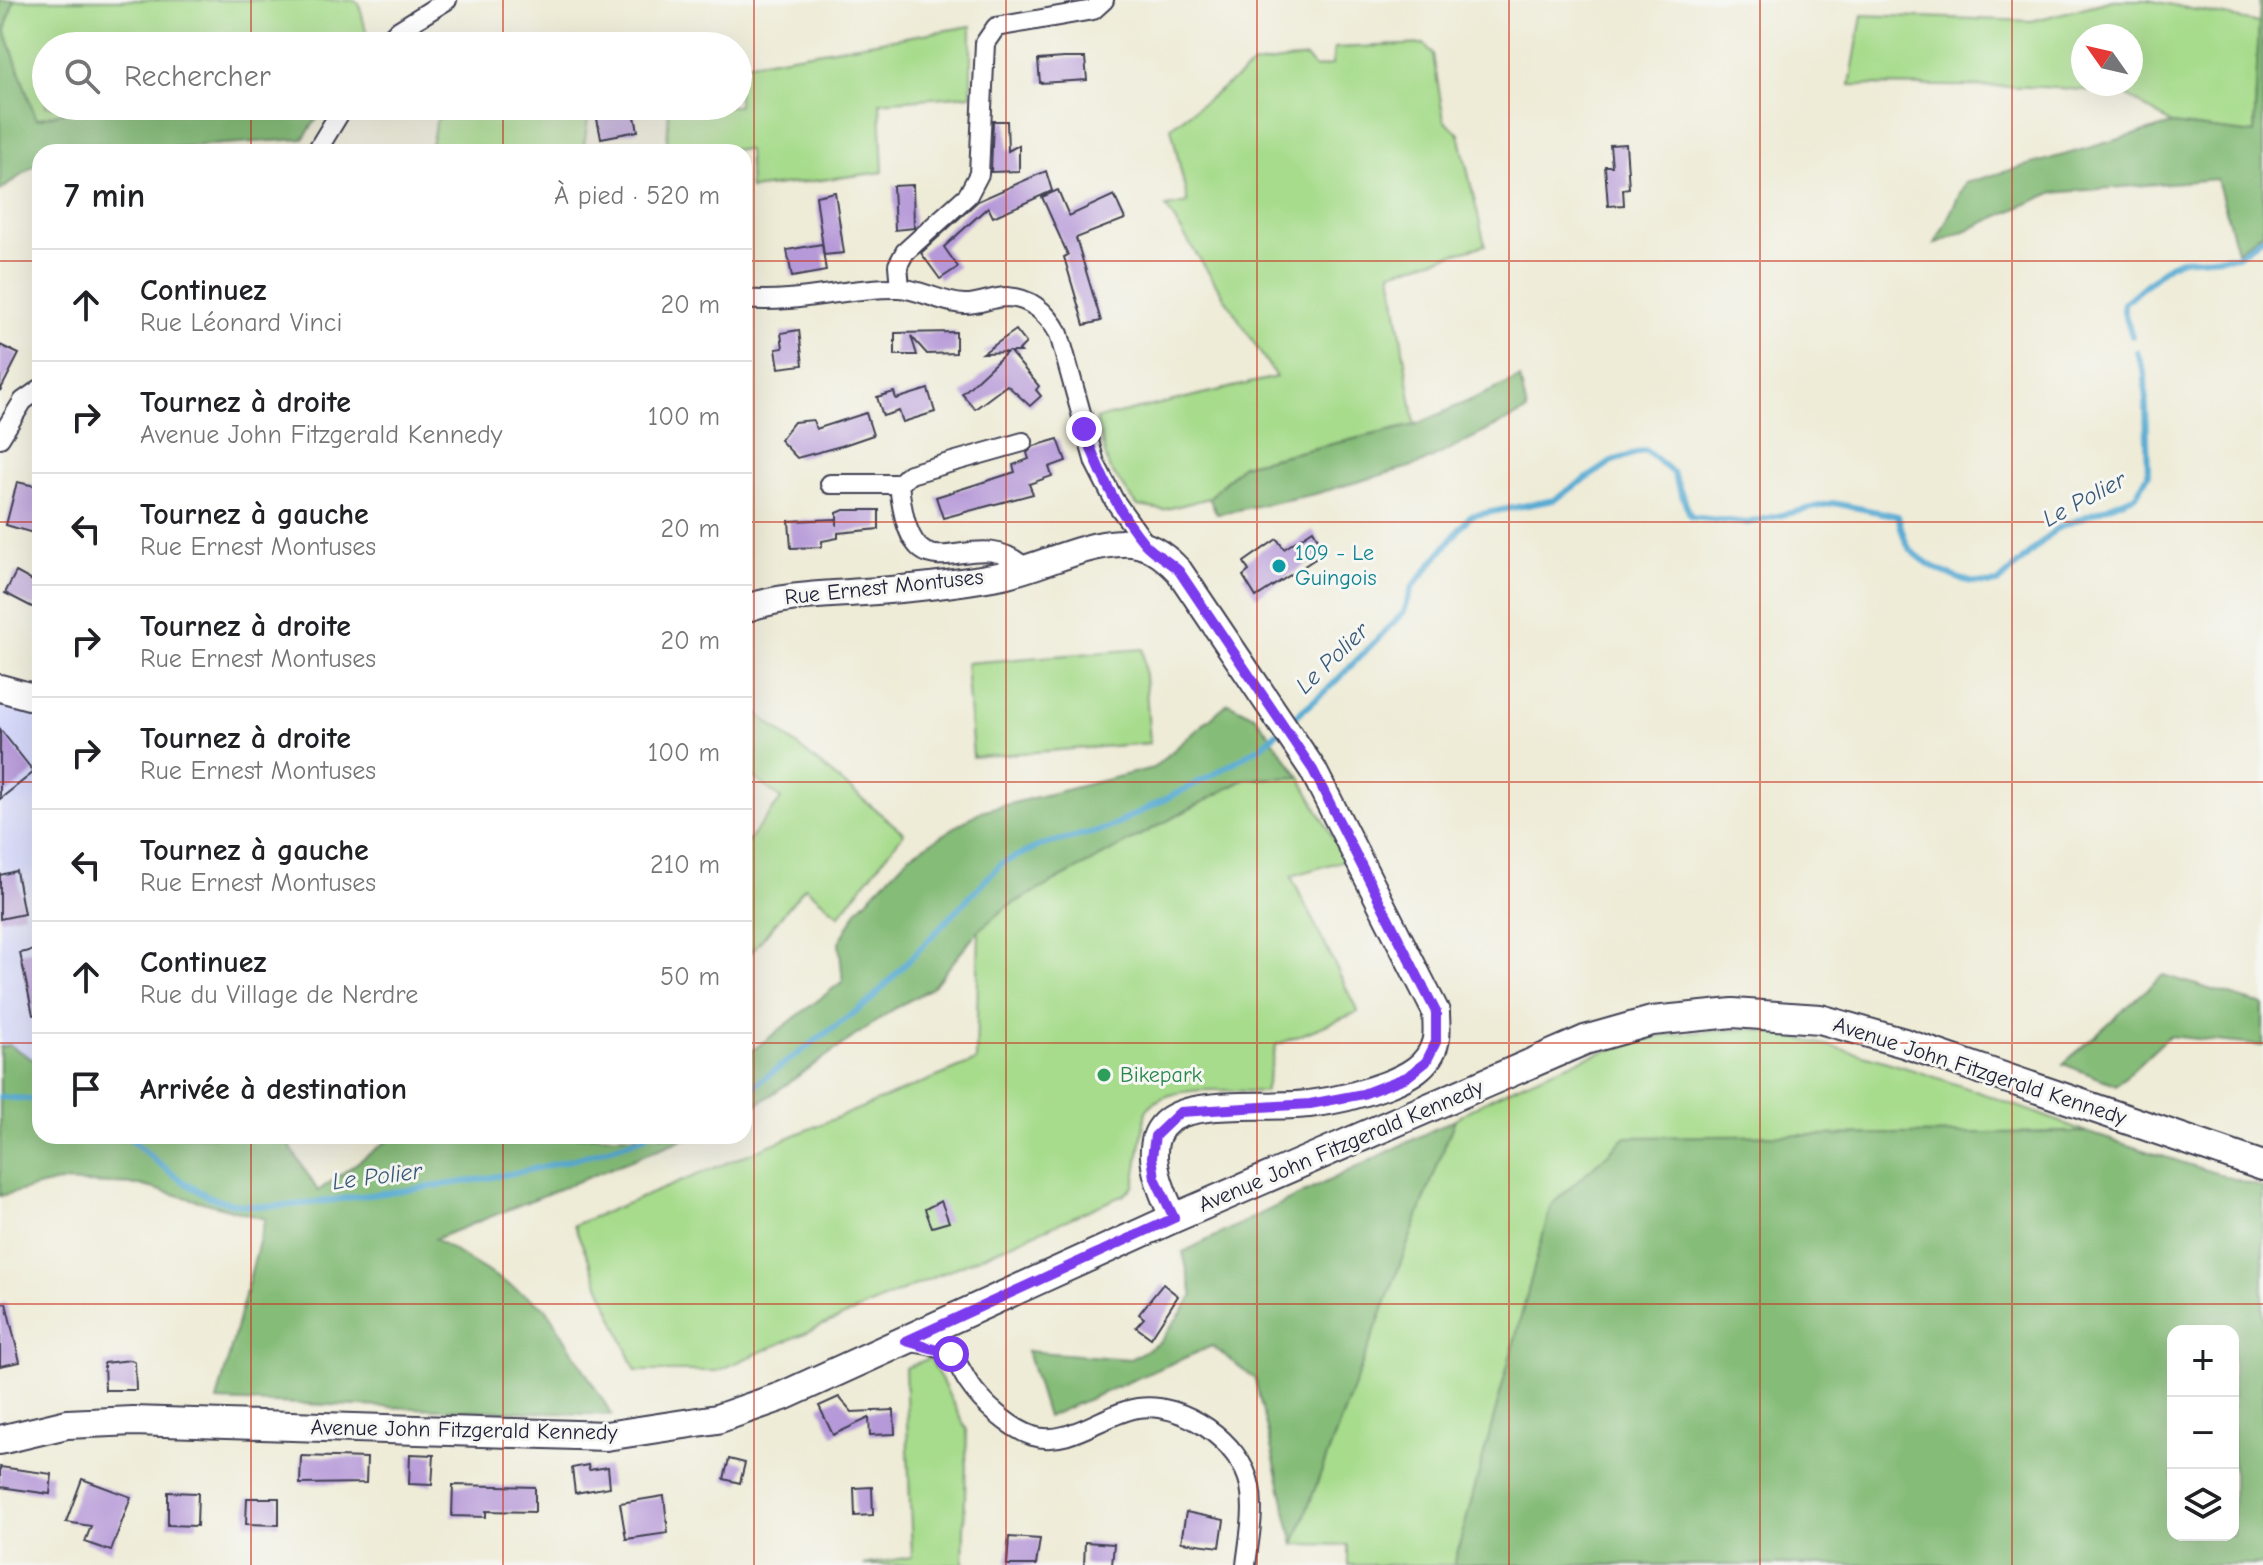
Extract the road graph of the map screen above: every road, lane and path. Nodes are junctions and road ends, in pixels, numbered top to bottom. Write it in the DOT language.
graph roads {
  1 [pos="447,0"];
  2 [pos="1104,0"];
  3 [pos="396,32"];
  4 [pos="336,120"];
  5 [pos="321,144"];
  6 [pos="900,288"];
  7 [pos="752,300"];
  8 [pos="32,395"];
  9 [pos="0,438"];
  10 [pos="1023,442"];
  11 [pos="830,484"];
  12 [pos="899,484"];
  13 [pos="1147,546"];
  14 [pos="1024,567"];
  15 [pos="752,606"];
  16 [pos="0,688"];
  17 [pos="32,697"];
  18 [pos="2263,1166"];
  19 [pos="1174,1218"];
  20 [pos="906,1341"];
  21 [pos="0,1440"];
  22 [pos="1246,1565"];
  1 -- 3 [label="street"];
  2 -- 6 [label="street"];
  4 -- 5 [label="street"];
  6 -- 7 [label="street"];
  6 -- 13 [label="street"];
  8 -- 9 [label="street"];
  10 -- 12 [label="street"];
  11 -- 12 [label="street"];
  12 -- 14 [label="street, Rue Ernest Montuses"];
  13 -- 14 [label="street, Rue Ernest Montuses"];
  13 -- 19 [label="street"];
  14 -- 15 [label="street, Rue Ernest Montuses"];
  16 -- 17 [label="street"];
  18 -- 19 [label="main road, Avenue John Fitzgerald Kennedy"];
  19 -- 20 [label="main road, Avenue John Fitzgerald Kennedy"];
  20 -- 21 [label="main road, Avenue John Fitzgerald Kennedy"];
  20 -- 22 [label="street"];
}
